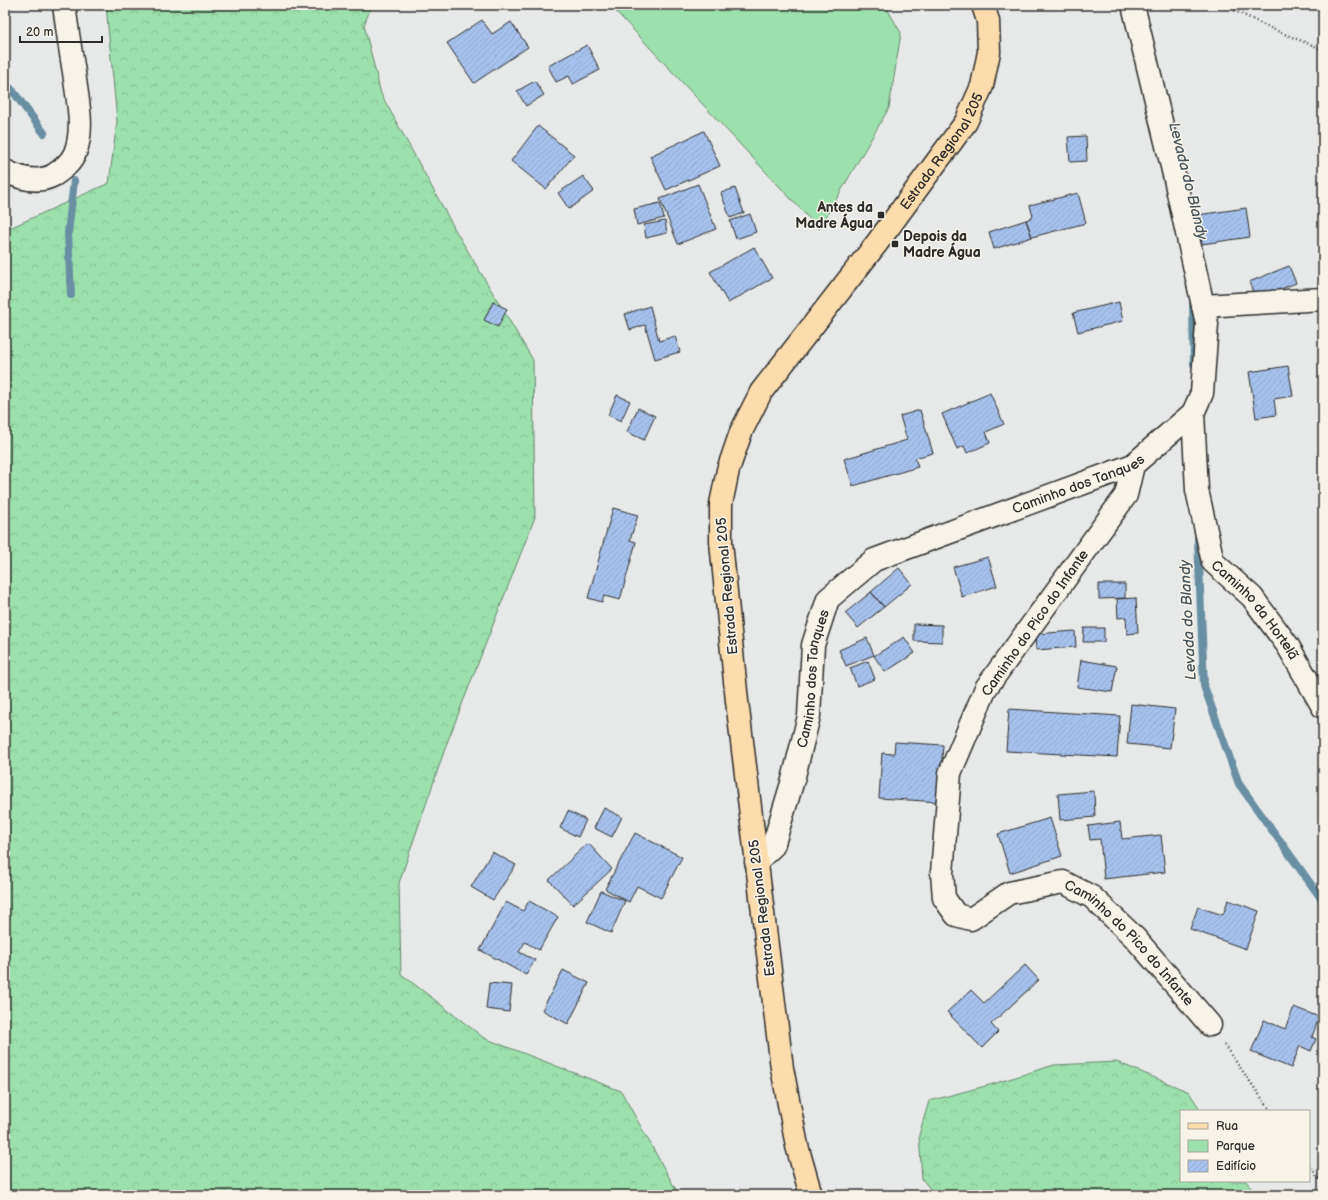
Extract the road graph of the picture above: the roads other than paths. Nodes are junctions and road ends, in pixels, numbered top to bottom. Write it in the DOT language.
graph roads {
  1 [pos="64,5"];
  2 [pos="983,5"];
  3 [pos="1133,5"];
  4 [pos="5,171"];
  5 [pos="1323,299"];
  6 [pos="1203,306"];
  7 [pos="1193,413"];
  8 [pos="1134,465"];
  9 [pos="1323,707"];
  10 [pos="756,862"];
  11 [pos="1210,1025"];
  12 [pos="811,1195"];
  1 -- 4 [label="street"];
  2 -- 10 [label="main road, Estrada Regional 205"];
  3 -- 6 [label="street, Caminho dos Tanques"];
  5 -- 6 [label="street"];
  6 -- 7 [label="street, Caminho dos Tanques"];
  7 -- 8 [label="street, Caminho dos Tanques"];
  7 -- 9 [label="street, Caminho da Hortelã"];
  8 -- 10 [label="street, Caminho dos Tanques"];
  8 -- 11 [label="street, Caminho do Pico do Infante"];
  10 -- 12 [label="main road, Estrada Regional 205"];
}
